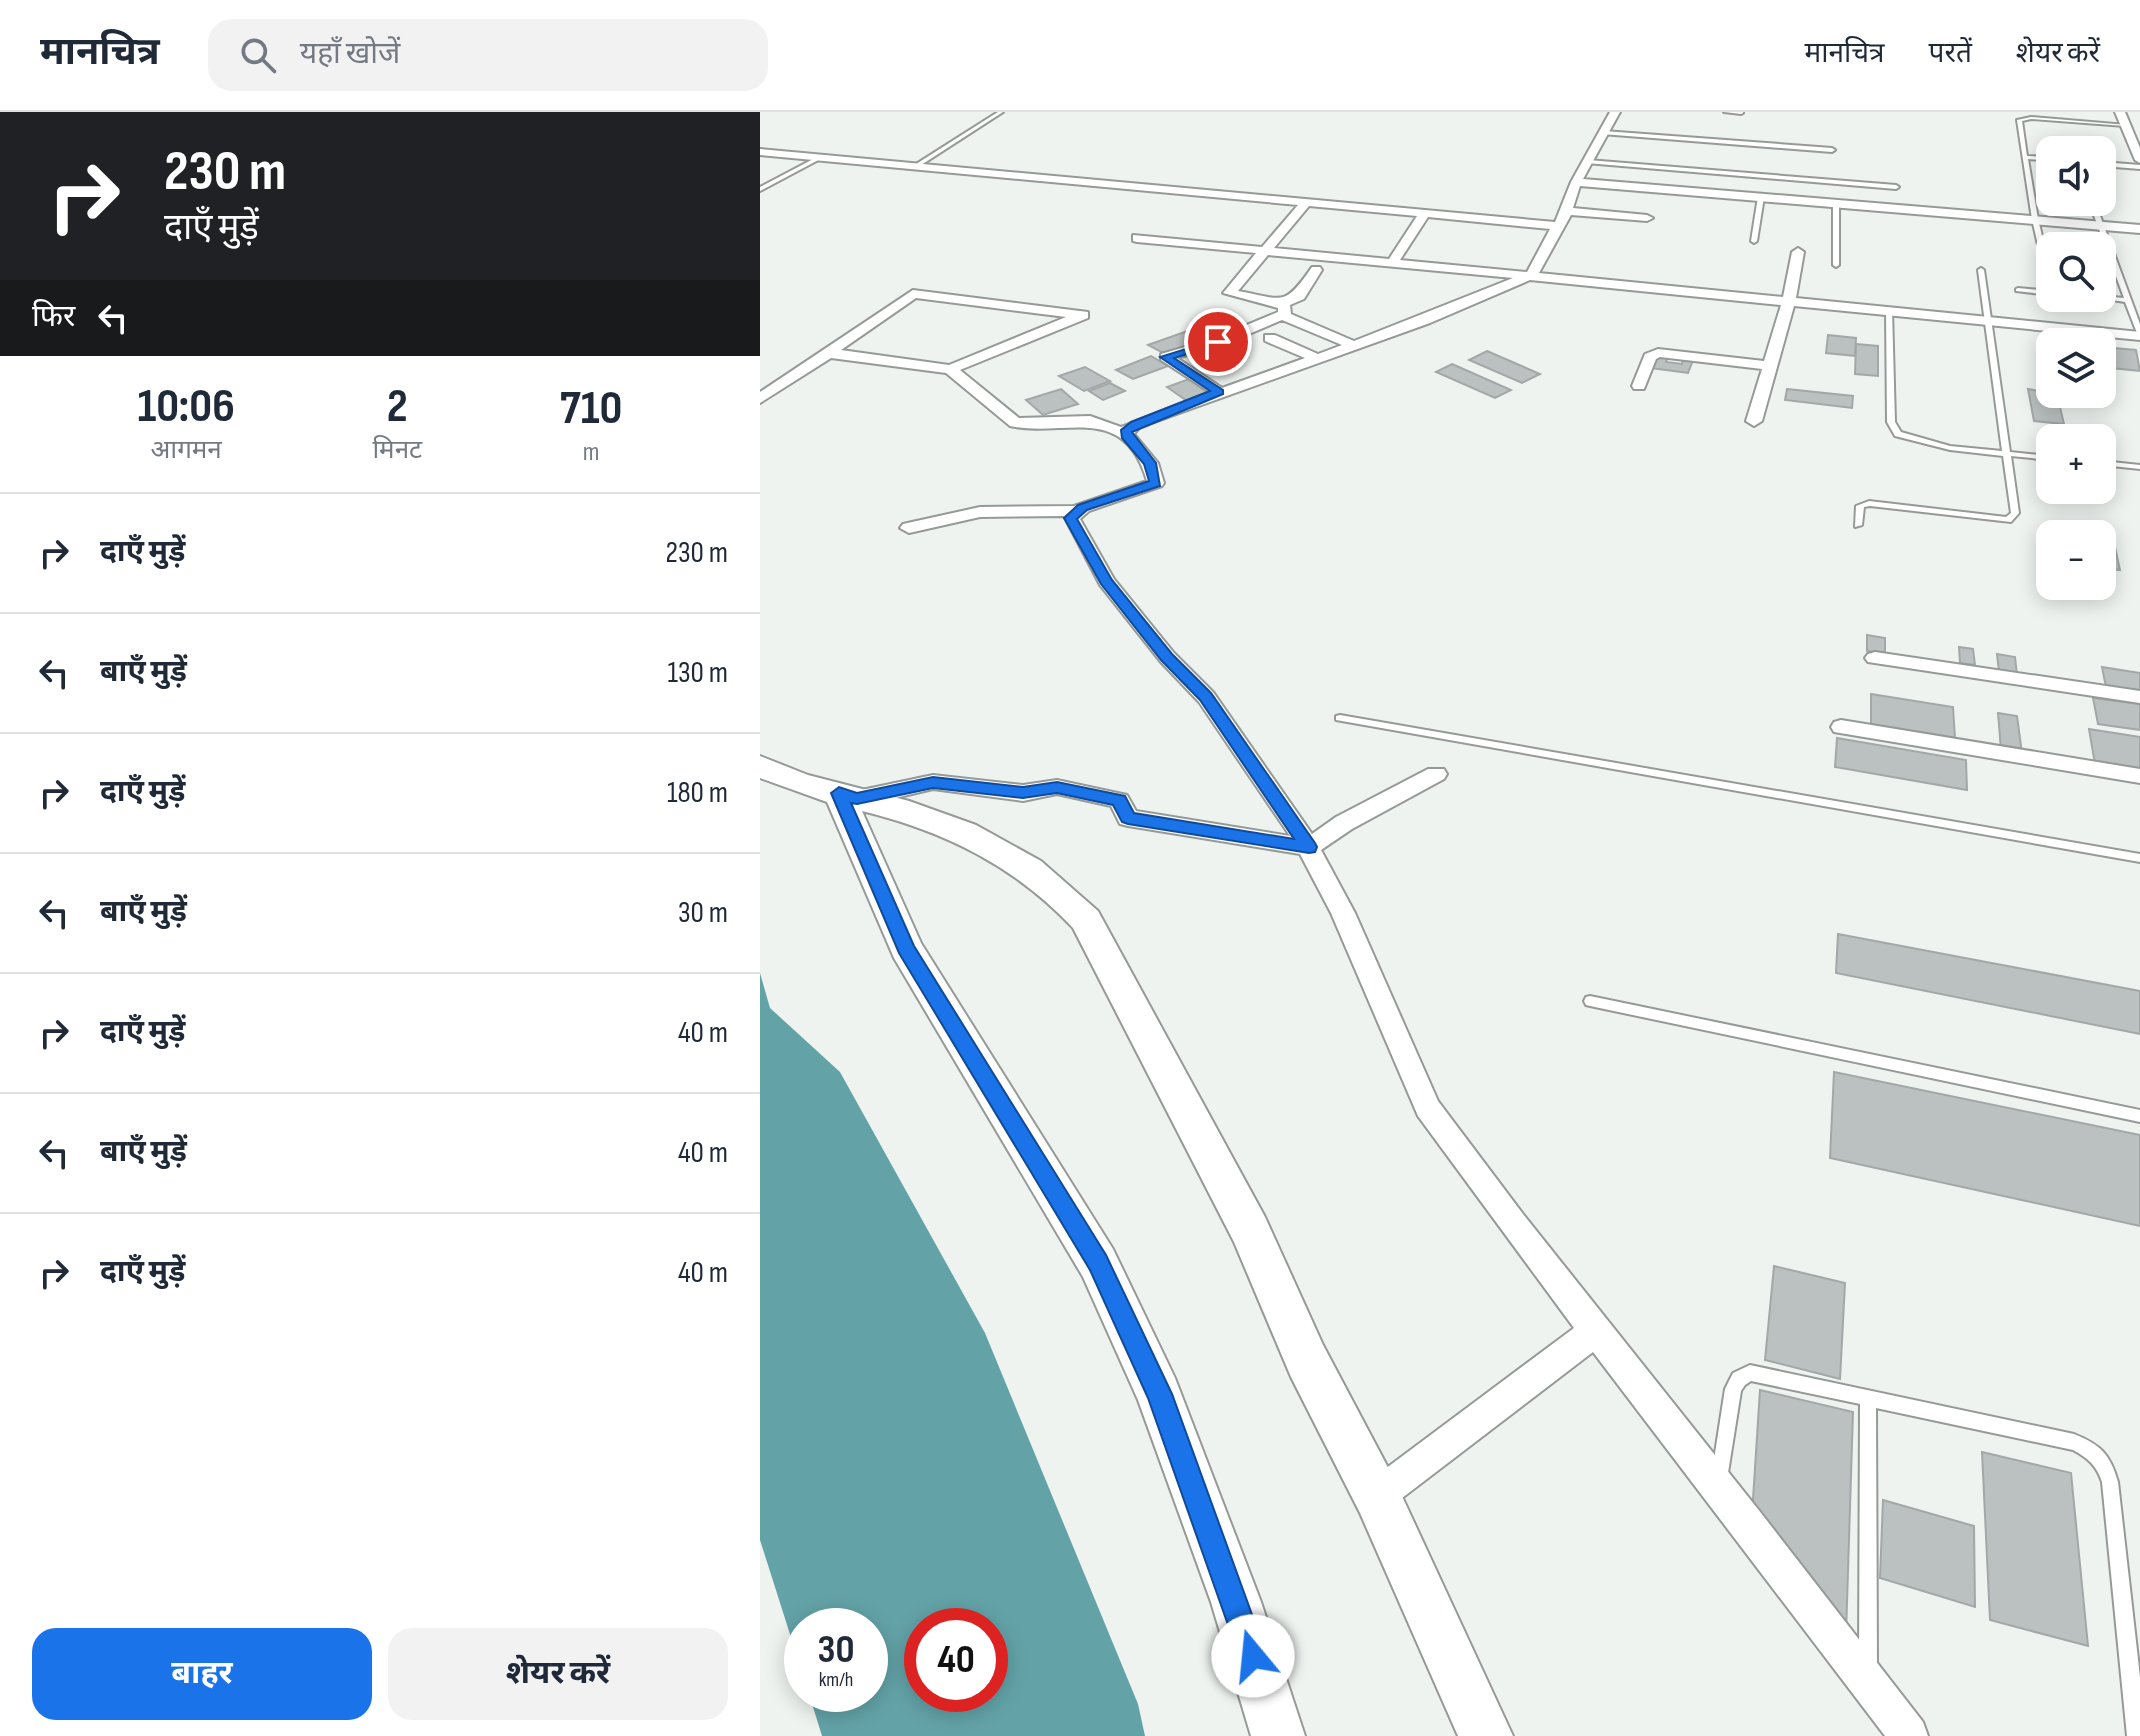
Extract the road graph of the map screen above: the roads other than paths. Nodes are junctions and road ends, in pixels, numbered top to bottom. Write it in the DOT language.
graph roads {
  1 [pos="1001,112"];
  2 [pos="1615,112"];
  3 [pos="1726,112"];
  4 [pos="2120,112"];
  5 [pos="1741,113"];
  6 [pos="2125,125"];
  7 [pos="1604,133"];
  8 [pos="1832,150"];
  9 [pos="760,152"];
  10 [pos="821,157"];
  11 [pos="2024,157"];
  12 [pos="2036,158"];
  13 [pos="2140,160"];
  14 [pos="1588,162"];
  15 [pos="2116,165"];
  16 [pos="916,166"];
  17 [pos="2140,167"];
  18 [pos="1802,179"];
  19 [pos="1576,182"];
  20 [pos="1896,187"];
  21 [pos="760,189"];
  22 [pos="1761,197"];
  23 [pos="1801,201"];
  24 [pos="1306,203"];
  25 [pos="1836,203"];
  26 [pos="1424,214"];
  27 [pos="2097,216"];
  28 [pos="1562,218"];
  29 [pos="1647,218"];
  30 [pos="2035,219"];
  31 [pos="2100,225"];
  32 [pos="2140,229"];
  33 [pos="2038,232"];
  34 [pos="1137,238"];
  35 [pos="1754,241"];
  36 [pos="1265,250"];
  37 [pos="1798,252"];
  38 [pos="1393,262"];
  39 [pos="1836,265"];
  40 [pos="1316,270"];
  41 [pos="1981,270"];
  42 [pos="1532,275"];
  43 [pos="2018,290"];
  44 [pos="2036,292"];
  45 [pos="2116,299"];
  46 [pos="1789,300"];
  47 [pos="2128,300"];
  48 [pos="1283,309"];
  49 [pos="1889,310"];
  50 [pos="1988,320"];
  51 [pos="2140,334"];
  52 [pos="1270,338"];
  53 [pos="1353,345"];
  54 [pos="828,353"];
  55 [pos="1316,358"];
  56 [pos="1770,366"];
  57 [pos="950,369"];
  58 [pos="1639,386"];
  59 [pos="1219,392"];
  60 [pos="760,399"];
  61 [pos="1754,421"];
  62 [pos="1125,433"];
  63 [pos="2009,454"];
  64 [pos="2036,457"];
  65 [pos="2116,464"];
  66 [pos="2140,467"];
  67 [pos="1076,511"];
  68 [pos="1858,525"];
  69 [pos="909,528"];
  70 [pos="1875,658"];
  71 [pos="2140,697"];
  72 [pos="1340,718"];
  73 [pos="1841,727"];
  74 [pos="760,766"];
  75 [pos="1436,774"];
  76 [pos="2140,776"];
  77 [pos="848,796"];
  78 [pos="1309,847"];
  79 [pos="2140,858"];
  80 [pos="1590,1001"];
  81 [pos="2140,1116"];
  82 [pos="1596,1331"];
  83 [pos="1868,1398"];
  84 [pos="1718,1486"];
  85 [pos="1377,1496"];
  86 [pos="1868,1682"];
  87 [pos="1278,1736"];
  88 [pos="1486,1736"];
  89 [pos="1909,1736"];
  90 [pos="2137,1736"];
  1 -- 16 [label="lane"];
  2 -- 7 [label="street"];
  3 -- 5 [label="lane"];
  4 -- 6 [label="street"];
  6 -- 11 [label="lane"];
  6 -- 13 [label="street"];
  7 -- 8 [label="lane"];
  7 -- 14 [label="street"];
  9 -- 10 [label="street"];
  10 -- 16 [label="street"];
  10 -- 21 [label="lane"];
  11 -- 12 [label="lane"];
  11 -- 30 [label="lane"];
  14 -- 18 [label="lane"];
  14 -- 19 [label="street"];
  15 -- 17 [label="lane"];
  16 -- 24 [label="street"];
  18 -- 20 [label="lane"];
  18 -- 23 [label="lane"];
  19 -- 22 [label="street"];
  19 -- 28 [label="street"];
  22 -- 23 [label="street"];
  22 -- 35 [label="lane"];
  23 -- 25 [label="street"];
  24 -- 26 [label="street"];
  24 -- 36 [label="street"];
  25 -- 30 [label="street"];
  25 -- 39 [label="lane"];
  26 -- 28 [label="street"];
  26 -- 38 [label="street"];
  27 -- 31 [label="lane"];
  28 -- 29 [label="street"];
  28 -- 42 [label="street"];
  30 -- 31 [label="street"];
  30 -- 33 [label="lane"];
  31 -- 32 [label="street"];
  31 -- 47 [label="lane"];
  34 -- 36 [label="street"];
  36 -- 38 [label="street"];
  36 -- 48 [label="street"];
  37 -- 46 [label="street"];
  38 -- 42 [label="street"];
  40 -- 48 [label="street"];
  41 -- 50 [label="lane"];
  42 -- 46 [label="street"];
  42 -- 53 [label="street"];
  43 -- 44 [label="lane"];
  45 -- 47 [label="lane"];
  46 -- 49 [label="street"];
  46 -- 56 [label="street"];
  47 -- 51 [label="lane"];
  48 -- 53 [label="street"];
  48 -- 59 [label="street"];
  49 -- 50 [label="street"];
  49 -- 63 [label="lane"];
  50 -- 51 [label="street"];
  50 -- 63 [label="lane"];
  52 -- 55 [label="street"];
  53 -- 55 [label="street"];
  54 -- 57 [label="street"];
  54 -- 57 [label="street"];
  54 -- 60 [label="street"];
  55 -- 59 [label="street"];
  56 -- 58 [label="street"];
  56 -- 61 [label="street"];
  57 -- 62 [label="street"];
  59 -- 62 [label="street"];
  62 -- 67 [label="street"];
  63 -- 64 [label="lane"];
  63 -- 68 [label="lane"];
  65 -- 66 [label="lane"];
  67 -- 69 [label="street"];
  67 -- 78 [label="street"];
  70 -- 71 [label="street"];
  72 -- 79 [label="lane"];
  73 -- 76 [label="street"];
  74 -- 77 [label="street"];
  75 -- 78 [label="street"];
  77 -- 78 [label="street"];
  77 -- 85 [label="street"];
  77 -- 87 [label="street"];
  78 -- 82 [label="street"];
  80 -- 81 [label="lane"];
  82 -- 84 [label="street"];
  82 -- 85 [label="street"];
  83 -- 84 [label="lane"];
  83 -- 86 [label="lane"];
  83 -- 90 [label="lane"];
  84 -- 86 [label="street"];
  85 -- 88 [label="street"];
  86 -- 89 [label="street"];
}
